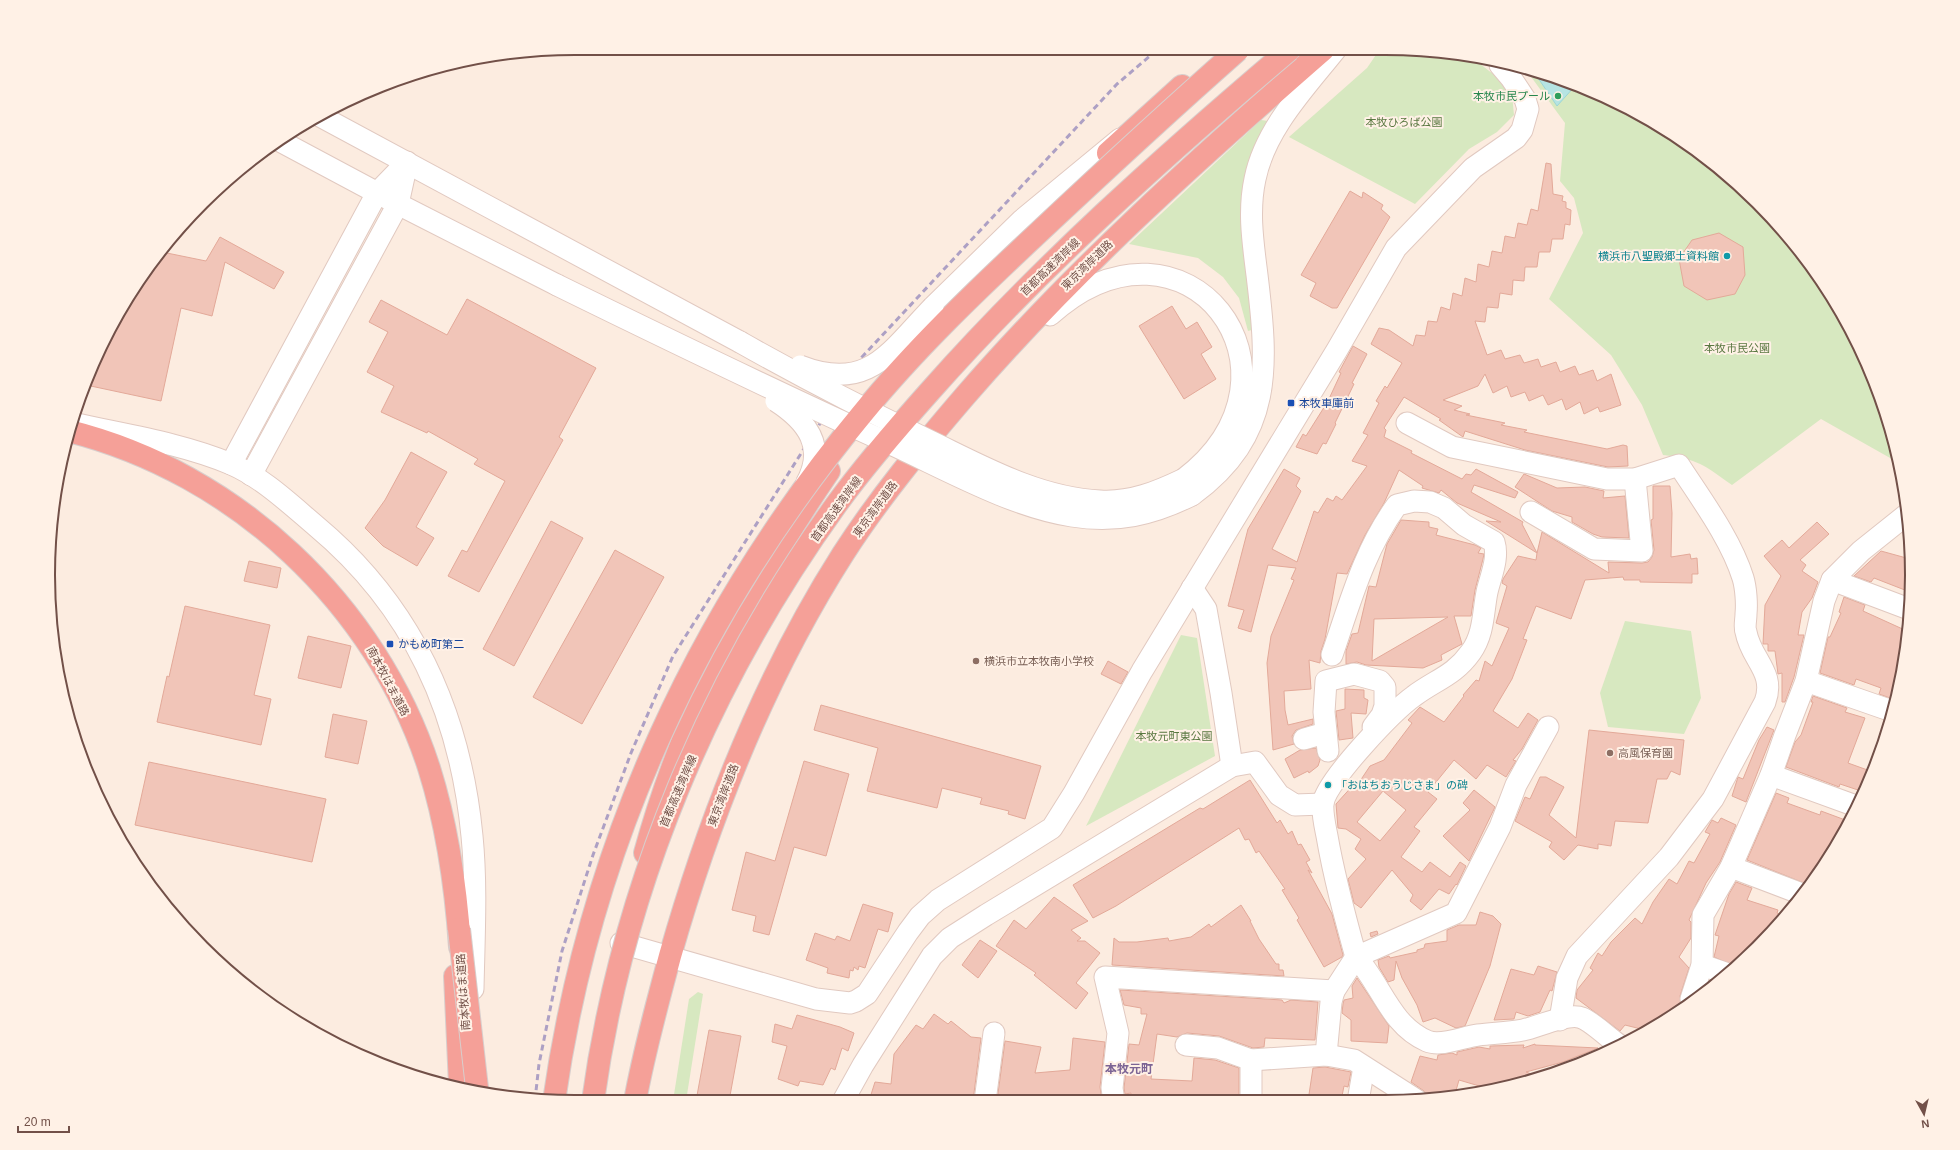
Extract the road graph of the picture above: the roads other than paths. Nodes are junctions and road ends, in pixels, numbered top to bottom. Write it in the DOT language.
graph roads {
  1 [pos="1218,55"];
  2 [pos="1232,55"];
  3 [pos="1283,55"];
  4 [pos="1316,55"];
  5 [pos="1332,55"];
  6 [pos="1503,69"];
  7 [pos="1148,116"];
  8 [pos="326,119"];
  9 [pos="285,144"];
  10 [pos="407,162"];
  11 [pos="377,193"];
  12 [pos="398,204"];
  13 [pos="740,342"];
  14 [pos="723,366"];
  15 [pos="983,375"];
  16 [pos="1407,423"];
  17 [pos="78,424"];
  18 [pos="75,433"];
  19 [pos="73,440"];
  20 [pos="231,464"];
  21 [pos="251,475"];
  22 [pos="1635,479"];
  23 [pos="1188,487"];
  24 [pos="1530,512"];
  25 [pos="1902,518"];
  26 [pos="1832,580"];
  27 [pos="1192,588"];
  28 [pos="1904,607"];
  29 [pos="1332,655"];
  30 [pos="1806,681"];
  31 [pos="1887,709"];
  32 [pos="693,713"];
  33 [pos="1548,727"];
  34 [pos="1304,739"];
  35 [pos="1350,762"];
  36 [pos="1232,766"];
  37 [pos="1771,775"];
  38 [pos="1323,804"];
  39 [pos="1851,804"];
  40 [pos="1731,867"];
  41 [pos="1798,892"];
  42 [pos="459,929"];
  43 [pos="621,943"];
  44 [pos="670,956"];
  45 [pos="1356,957"];
  46 [pos="1702,965"];
  47 [pos="1721,972"];
  48 [pos="1334,991"];
  49 [pos="1692,994"];
  50 [pos="1560,1020"];
  51 [pos="994,1033"];
  52 [pos="1614,1042"];
  53 [pos="1186,1045"];
  54 [pos="1326,1055"];
  55 [pos="1251,1060"];
  56 [pos="1364,1067"];
  57 [pos="460,1082"];
  58 [pos="467,1083"];
  59 [pos="472,1085"];
  60 [pos="477,1085"];
  61 [pos="555,1094"];
  62 [pos="1407,1094"];
  63 [pos="585,1095"];
  64 [pos="593,1095"];
  65 [pos="636,1095"];
  66 [pos="846,1095"];
  67 [pos="986,1095"];
  68 [pos="1113,1095"];
  69 [pos="1251,1095"];
  70 [pos="1359,1095"];
  1 -- 7 [label="highway"];
  2 -- 61 [label="highway, bridge"];
  3 -- 64 [label="highway, 首都高速湾岸線, bridge"];
  4 -- 15 [label="highway, 東京湾岸道路"];
  5 -- 23 [label="street"];
  6 -- 27 [label="street"];
  7 -- 13 [label="street, bridge"];
  7 -- 32 [label="highway"];
  8 -- 10 [label="street"];
  9 -- 11 [label="street"];
  10 -- 11 [label="street"];
  10 -- 12 [label="street"];
  10 -- 13 [label="street"];
  11 -- 12 [label="street"];
  11 -- 20 [label="street"];
  12 -- 14 [label="street, bridge"];
  12 -- 21 [label="street"];
  13 -- 23 [label="street, bridge"];
  14 -- 23 [label="street, bridge"];
  14 -- 32 [label="street, bridge"];
  15 -- 23 [label="street"];
  15 -- 44 [label="highway, 東京湾岸道路"];
  16 -- 22 [label="street"];
  17 -- 20 [label="street"];
  18 -- 42 [label="highway, 南本牧はま道路"];
  19 -- 57 [label="highway, 南本牧はま道路"];
  20 -- 21 [label="street"];
  21 -- 59 [label="street"];
  22 -- 24 [label="street"];
  22 -- 50 [label="street"];
  25 -- 26 [label="street"];
  26 -- 28 [label="street"];
  26 -- 30 [label="street"];
  27 -- 36 [label="street"];
  27 -- 44 [label="street"];
  29 -- 35 [label="street"];
  30 -- 31 [label="street"];
  30 -- 37 [label="street"];
  32 -- 43 [label="highway"];
  33 -- 45 [label="street"];
  34 -- 35 [label="street"];
  35 -- 38 [label="street"];
  36 -- 38 [label="street"];
  36 -- 66 [label="street"];
  37 -- 39 [label="street"];
  37 -- 40 [label="street"];
  38 -- 45 [label="street"];
  40 -- 41 [label="street"];
  40 -- 46 [label="street"];
  42 -- 58 [label="highway, 南本牧はま道路, bridge"];
  42 -- 60 [label="highway, bridge"];
  43 -- 44 [label="street"];
  43 -- 63 [label="highway"];
  44 -- 65 [label="highway, 東京湾岸道路"];
  45 -- 48 [label="street"];
  45 -- 50 [label="street"];
  46 -- 47 [label="street"];
  46 -- 49 [label="street"];
  48 -- 54 [label="street"];
  48 -- 68 [label="street"];
  50 -- 52 [label="street"];
  51 -- 67 [label="street"];
  53 -- 55 [label="street"];
  54 -- 55 [label="street"];
  54 -- 56 [label="street"];
  55 -- 69 [label="street"];
  56 -- 62 [label="street"];
  56 -- 70 [label="street"];
}
